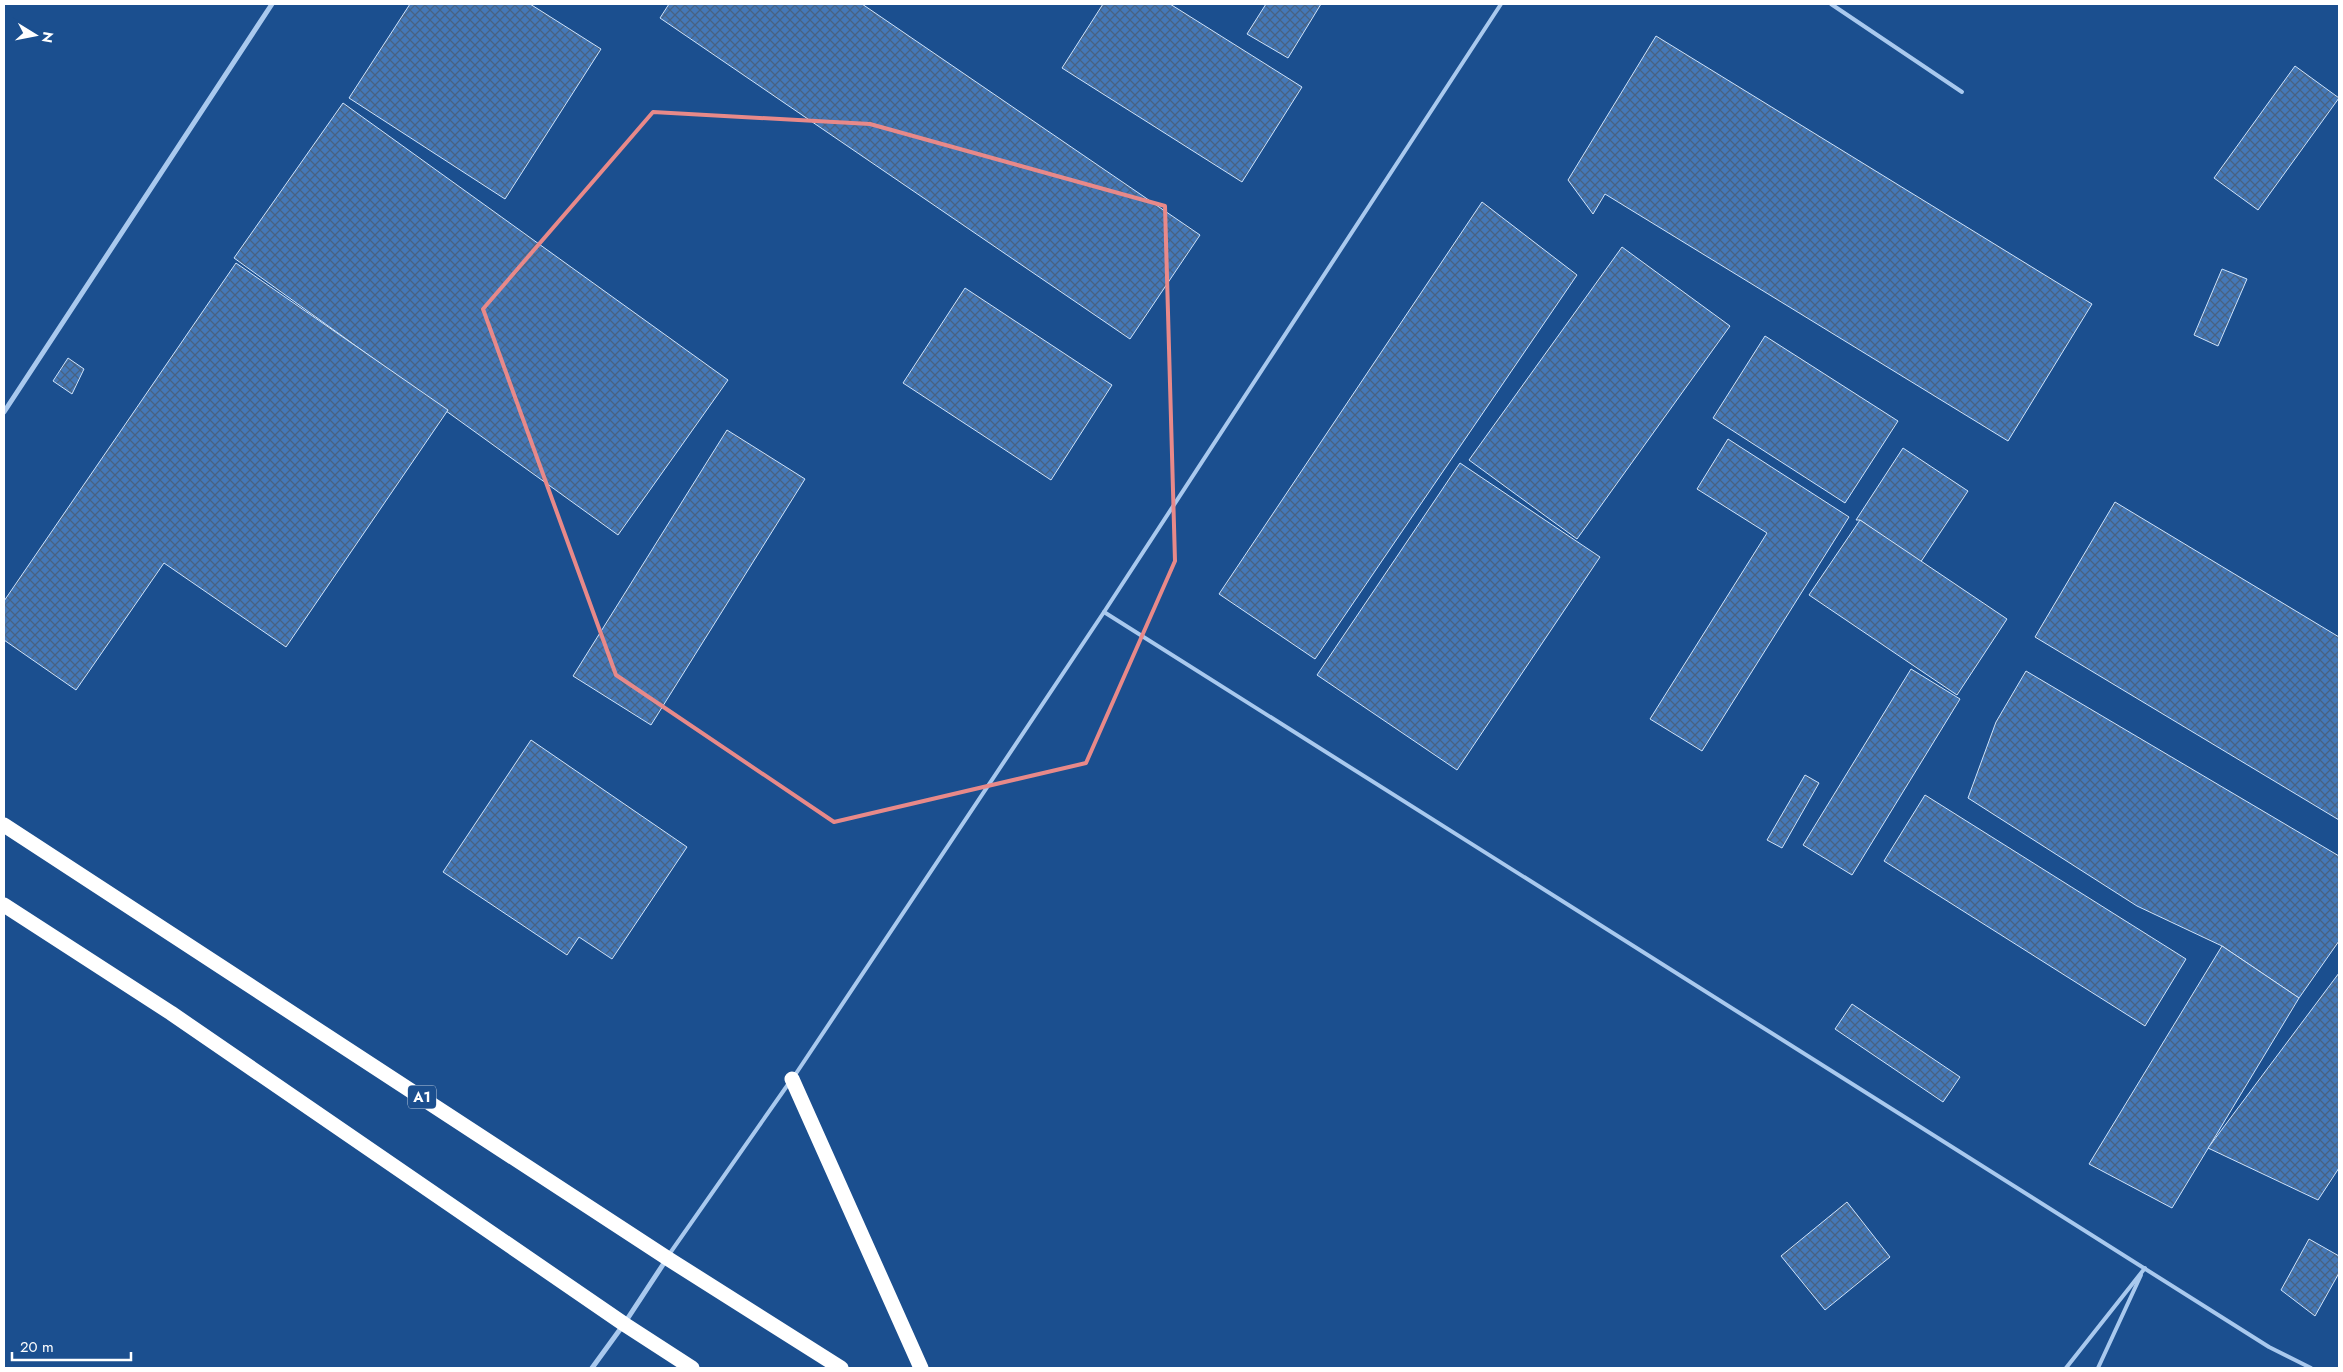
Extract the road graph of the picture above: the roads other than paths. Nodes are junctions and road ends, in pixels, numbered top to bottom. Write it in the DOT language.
graph roads {
  1 [pos="272,4"];
  2 [pos="1501,4"];
  3 [pos="1831,4"];
  4 [pos="1962,92"];
  5 [pos="4,412"];
  6 [pos="1104,612"];
  7 [pos="4,825"];
  8 [pos="4,904"];
  9 [pos="792,1079"];
  10 [pos="667,1258"];
  11 [pos="2144,1268"];
  12 [pos="624,1324"];
  13 [pos="592,1368"];
  14 [pos="692,1368"];
  15 [pos="841,1368"];
  16 [pos="921,1368"];
  17 [pos="2066,1368"];
  18 [pos="2098,1368"];
  19 [pos="2311,1368"];
  1 -- 5 [label="street"];
  2 -- 6 [label="lane"];
  3 -- 4 [label="lane"];
  6 -- 9 [label="lane"];
  6 -- 11 [label="lane"];
  7 -- 10 [label="highway, A1"];
  8 -- 12 [label="highway"];
  9 -- 10 [label="lane"];
  9 -- 16 [label="highway"];
  10 -- 12 [label="street"];
  10 -- 15 [label="highway, A1"];
  11 -- 17 [label="lane"];
  11 -- 18 [label="lane"];
  11 -- 19 [label="lane"];
  12 -- 13 [label="street"];
  12 -- 14 [label="highway"];
}
